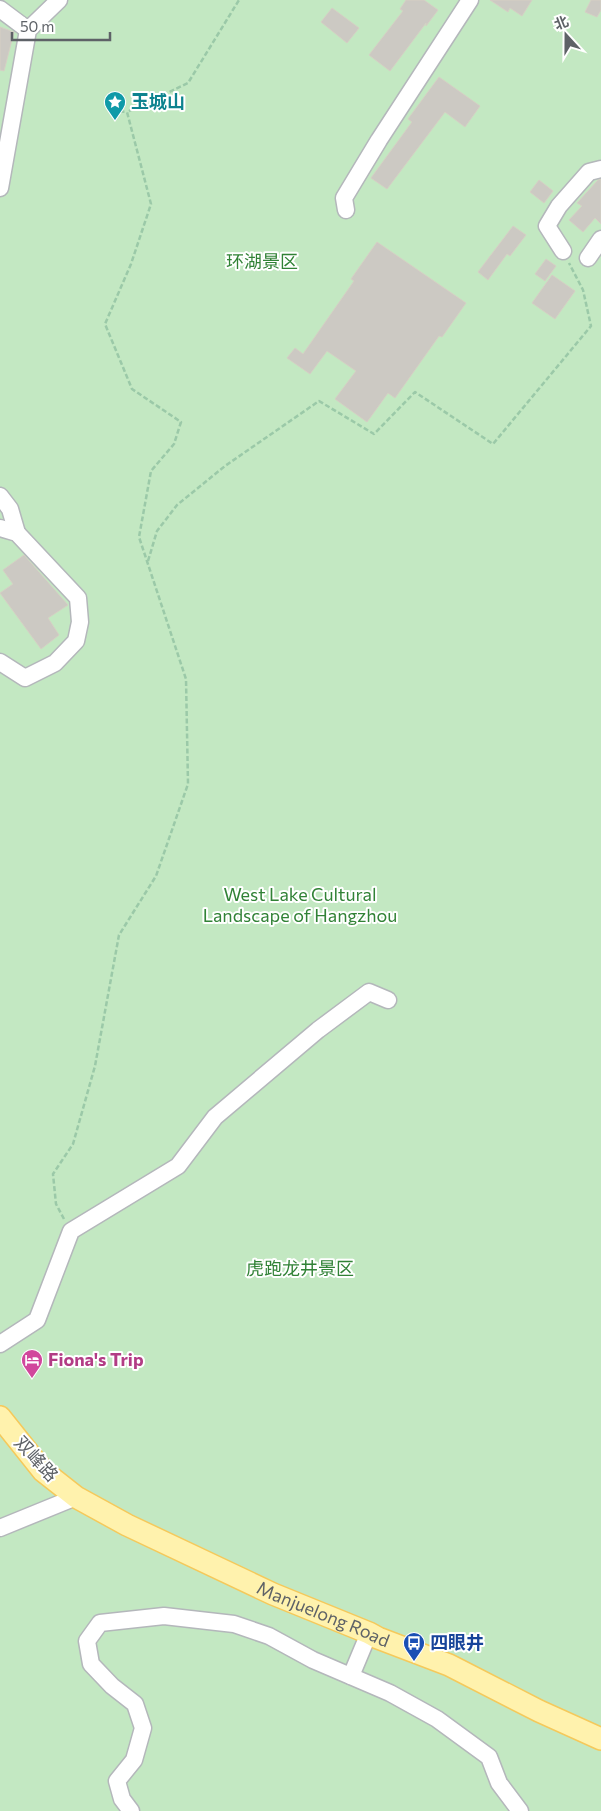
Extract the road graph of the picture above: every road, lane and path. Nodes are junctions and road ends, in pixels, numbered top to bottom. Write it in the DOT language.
graph roads {
  1 [pos="239,0"];
  2 [pos="470,0"];
  3 [pos="53,2"];
  4 [pos="0,10"];
  5 [pos="28,30"];
  6 [pos="112,111"];
  7 [pos="127,112"];
  8 [pos="601,169"];
  9 [pos="0,188"];
  10 [pos="346,210"];
  11 [pos="601,239"];
  12 [pos="562,251"];
  13 [pos="588,258"];
  14 [pos="0,496"];
  15 [pos="0,528"];
  16 [pos="18,533"];
  17 [pos="147,562"];
  18 [pos="0,662"];
  19 [pos="388,1000"];
  20 [pos="72,1231"];
  21 [pos="0,1344"];
  22 [pos="0,1417"];
  23 [pos="76,1497"];
  24 [pos="0,1528"];
  25 [pos="369,1633"];
  26 [pos="350,1676"];
  27 [pos="601,1740"];
  28 [pos="131,1811"];
  29 [pos="520,1811"];
  1 -- 7 [label="path"];
  2 -- 10 [label="street"];
  3 -- 5 [label="street"];
  4 -- 5 [label="street"];
  5 -- 9 [label="street"];
  6 -- 7 [label="path"];
  7 -- 17 [label="path"];
  8 -- 12 [label="street"];
  11 -- 13 [label="street"];
  12 -- 17 [label="path"];
  14 -- 16 [label="street"];
  15 -- 16 [label="street"];
  16 -- 18 [label="street"];
  17 -- 20 [label="path"];
  19 -- 20 [label="street"];
  20 -- 21 [label="street"];
  22 -- 23 [label="main road, 双峰路"];
  23 -- 24 [label="street"];
  23 -- 25 [label="main road, Manjuelong Road"];
  25 -- 26 [label="street"];
  25 -- 27 [label="main road, Manjuelong Road"];
  26 -- 28 [label="street"];
  26 -- 29 [label="street"];
}
